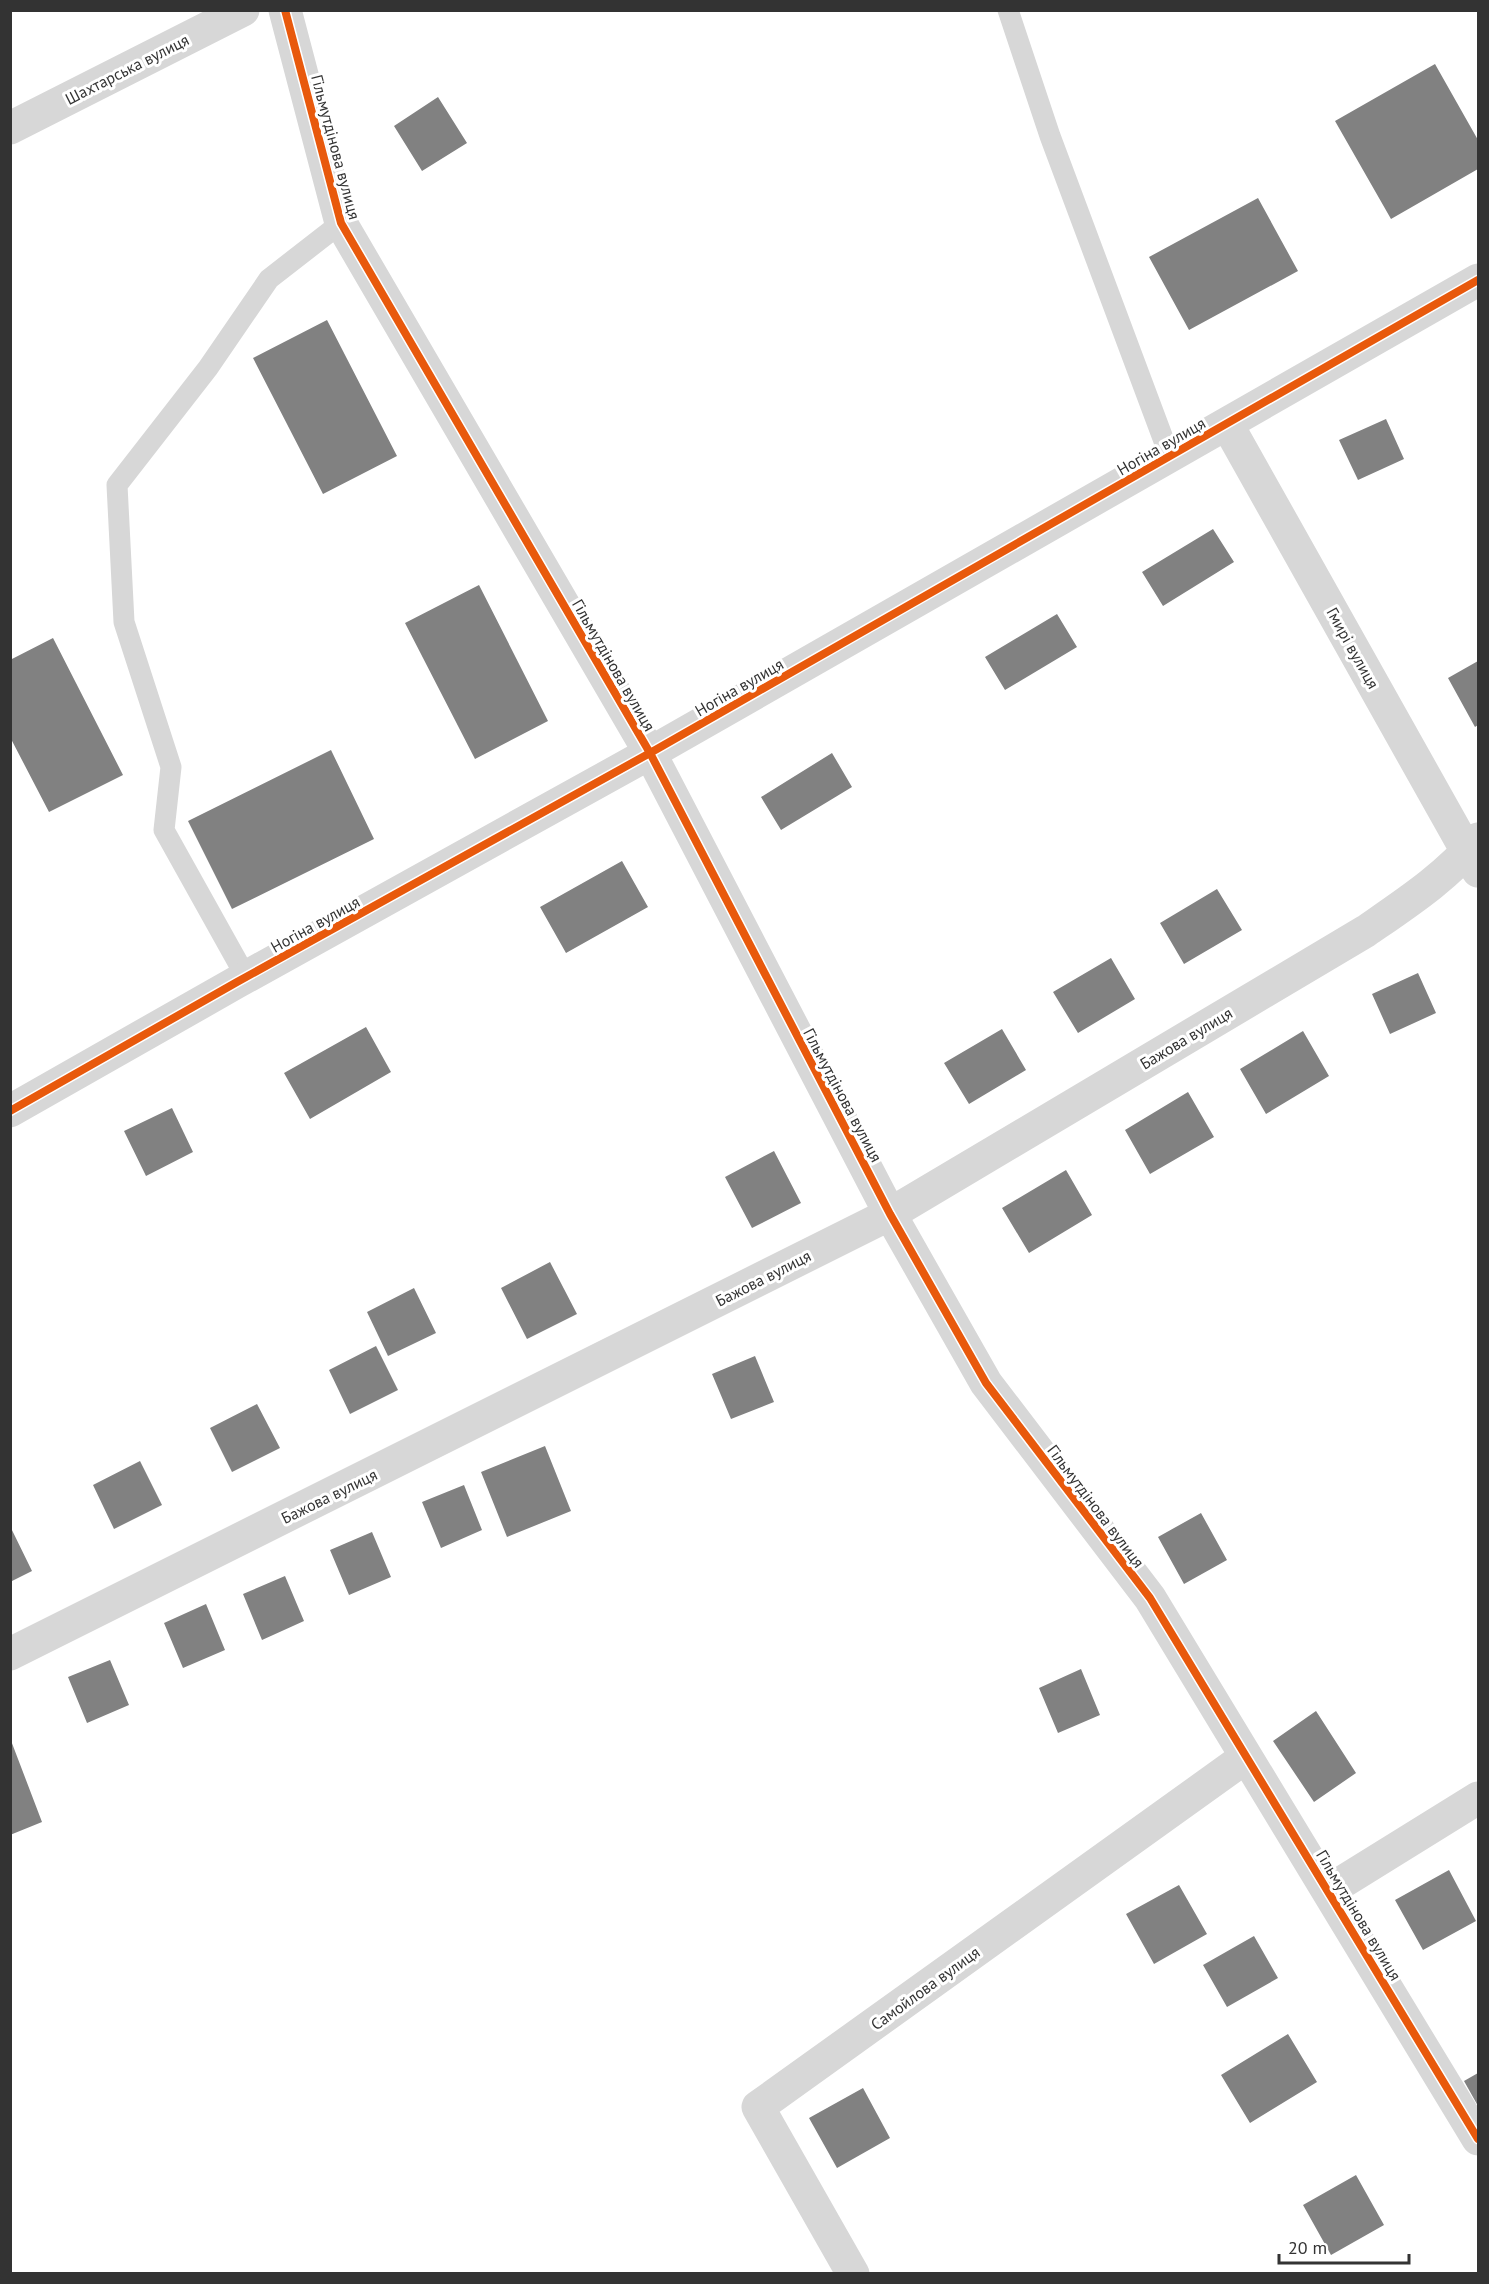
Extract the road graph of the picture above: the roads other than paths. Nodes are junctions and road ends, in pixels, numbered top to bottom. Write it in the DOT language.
graph roads {
  1 [pos="243,10"];
  2 [pos="285,10"];
  3 [pos="1008,10"];
  4 [pos="10,128"];
  5 [pos="341,223"];
  6 [pos="1479,280"];
  7 [pos="1227,424"];
  8 [pos="1170,457"];
  9 [pos="650,753"];
  10 [pos="1475,855"];
  11 [pos="246,977"];
  12 [pos="10,1111"];
  13 [pos="890,1214"];
  14 [pos="10,1654"];
  15 [pos="1246,1757"];
  16 [pos="1479,1798"];
  17 [pos="1328,1891"];
  18 [pos="1479,2139"];
  19 [pos="853,2274"];
  1 -- 4 [label="street, Шахтарська вулиця"];
  2 -- 5 [label="street, Гільмутдінова вулиця"];
  3 -- 8 [label="lane"];
  5 -- 9 [label="street, Гільмутдінова вулиця"];
  5 -- 11 [label="lane"];
  6 -- 7 [label="street, Ногіна вулиця"];
  7 -- 8 [label="street, Ногіна вулиця"];
  7 -- 10 [label="street, Гмирі вулиця"];
  8 -- 9 [label="street, Ногіна вулиця"];
  9 -- 11 [label="street, Ногіна вулиця"];
  9 -- 13 [label="street, Гільмутдінова вулиця"];
  10 -- 13 [label="street, Бажова вулиця"];
  11 -- 12 [label="street, Ногіна вулиця"];
  13 -- 14 [label="street, Бажова вулиця"];
  13 -- 15 [label="street, Гільмутдінова вулиця"];
  15 -- 17 [label="street, Гільмутдінова вулиця"];
  15 -- 19 [label="street, Самойлова вулиця"];
  16 -- 17 [label="street"];
  17 -- 18 [label="street, Гільмутдінова вулиця"];
}
